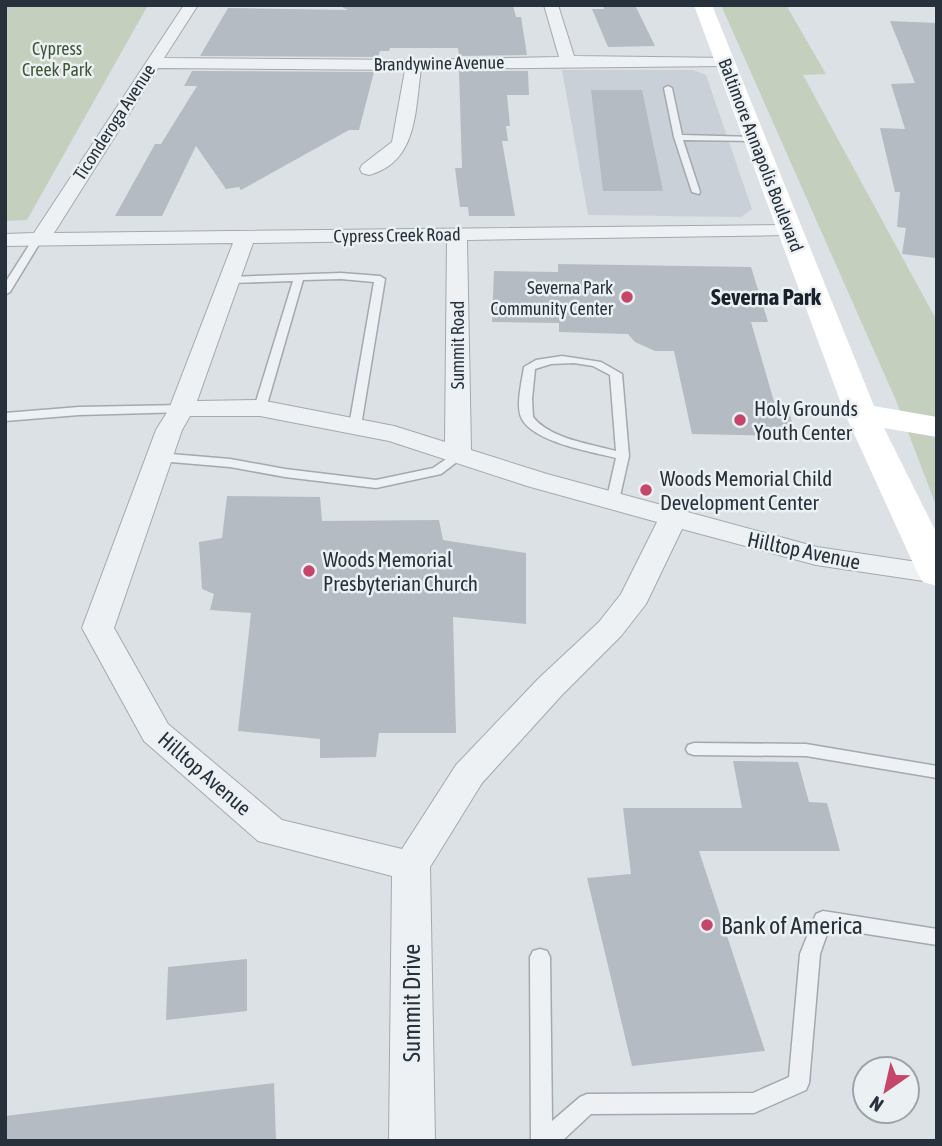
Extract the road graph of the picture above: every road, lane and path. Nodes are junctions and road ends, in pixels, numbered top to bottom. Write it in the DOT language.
graph roads {
  1 [pos="191,5"];
  2 [pos="551,5"];
  3 [pos="704,5"];
  4 [pos="568,61"];
  5 [pos="725,61"];
  6 [pos="152,63"];
  7 [pos="414,65"];
  8 [pos="668,88"];
  9 [pos="678,137"];
  10 [pos="755,139"];
  11 [pos="369,169"];
  12 [pos="696,192"];
  13 [pos="789,229"];
  14 [pos="457,234"];
  15 [pos="245,237"];
  16 [pos="5,240"];
  17 [pos="37,241"];
  18 [pos="299,278"];
  19 [pos="229,281"];
  20 [pos="5,292"];
  21 [pos="260,408"];
  22 [pos="182,409"];
  23 [pos="861,414"];
  24 [pos="5,417"];
  25 [pos="355,426"];
  26 [pos="937,427"];
  27 [pos="458,455"];
  28 [pos="624,456"];
  29 [pos="159,457"];
  30 [pos="613,502"];
  31 [pos="673,518"];
  32 [pos="937,574"];
  33 [pos="694,749"];
  34 [pos="937,772"];
  35 [pos="411,866"];
  36 [pos="937,937"];
  37 [pos="540,957"];
  38 [pos="412,1141"];
  39 [pos="544,1141"];
  1 -- 6 [label="street, Ticonderoga Avenue"];
  2 -- 4 [label="street"];
  3 -- 5 [label="street, Baltimore Annapolis Boulevard"];
  4 -- 5 [label="street, Brandywine Avenue"];
  4 -- 7 [label="street, Brandywine Avenue"];
  5 -- 10 [label="street, Baltimore Annapolis Boulevard"];
  6 -- 7 [label="street, Brandywine Avenue"];
  6 -- 17 [label="street, Ticonderoga Avenue"];
  7 -- 11 [label="street"];
  8 -- 9 [label="lane"];
  9 -- 10 [label="lane"];
  9 -- 12 [label="lane"];
  10 -- 13 [label="street, Baltimore Annapolis Boulevard"];
  13 -- 14 [label="street, Cypress Creek Road"];
  13 -- 23 [label="street, Baltimore Annapolis Boulevard"];
  14 -- 15 [label="street, Cypress Creek Road"];
  14 -- 27 [label="street, Summit Road"];
  15 -- 17 [label="street, Cypress Creek Road"];
  15 -- 19 [label="street"];
  16 -- 17 [label="street, Cypress Creek Road"];
  17 -- 20 [label="lane"];
  18 -- 19 [label="lane"];
  18 -- 21 [label="lane"];
  18 -- 25 [label="lane"];
  19 -- 22 [label="street"];
  21 -- 22 [label="street, Hilltop Avenue"];
  21 -- 25 [label="street, Hilltop Avenue"];
  22 -- 24 [label="lane"];
  22 -- 29 [label="street, Hilltop Avenue"];
  23 -- 26 [label="street"];
  23 -- 32 [label="street, Baltimore Annapolis Boulevard"];
  25 -- 27 [label="street, Hilltop Avenue"];
  27 -- 29 [label="lane"];
  27 -- 30 [label="street, Hilltop Avenue"];
  28 -- 28 [label="lane"];
  28 -- 30 [label="lane"];
  29 -- 35 [label="street, Hilltop Avenue"];
  30 -- 31 [label="street, Hilltop Avenue"];
  31 -- 32 [label="street, Hilltop Avenue"];
  31 -- 35 [label="street"];
  33 -- 34 [label="lane"];
  35 -- 38 [label="street, Summit Drive"];
  36 -- 39 [label="lane"];
  37 -- 39 [label="lane"];
}
